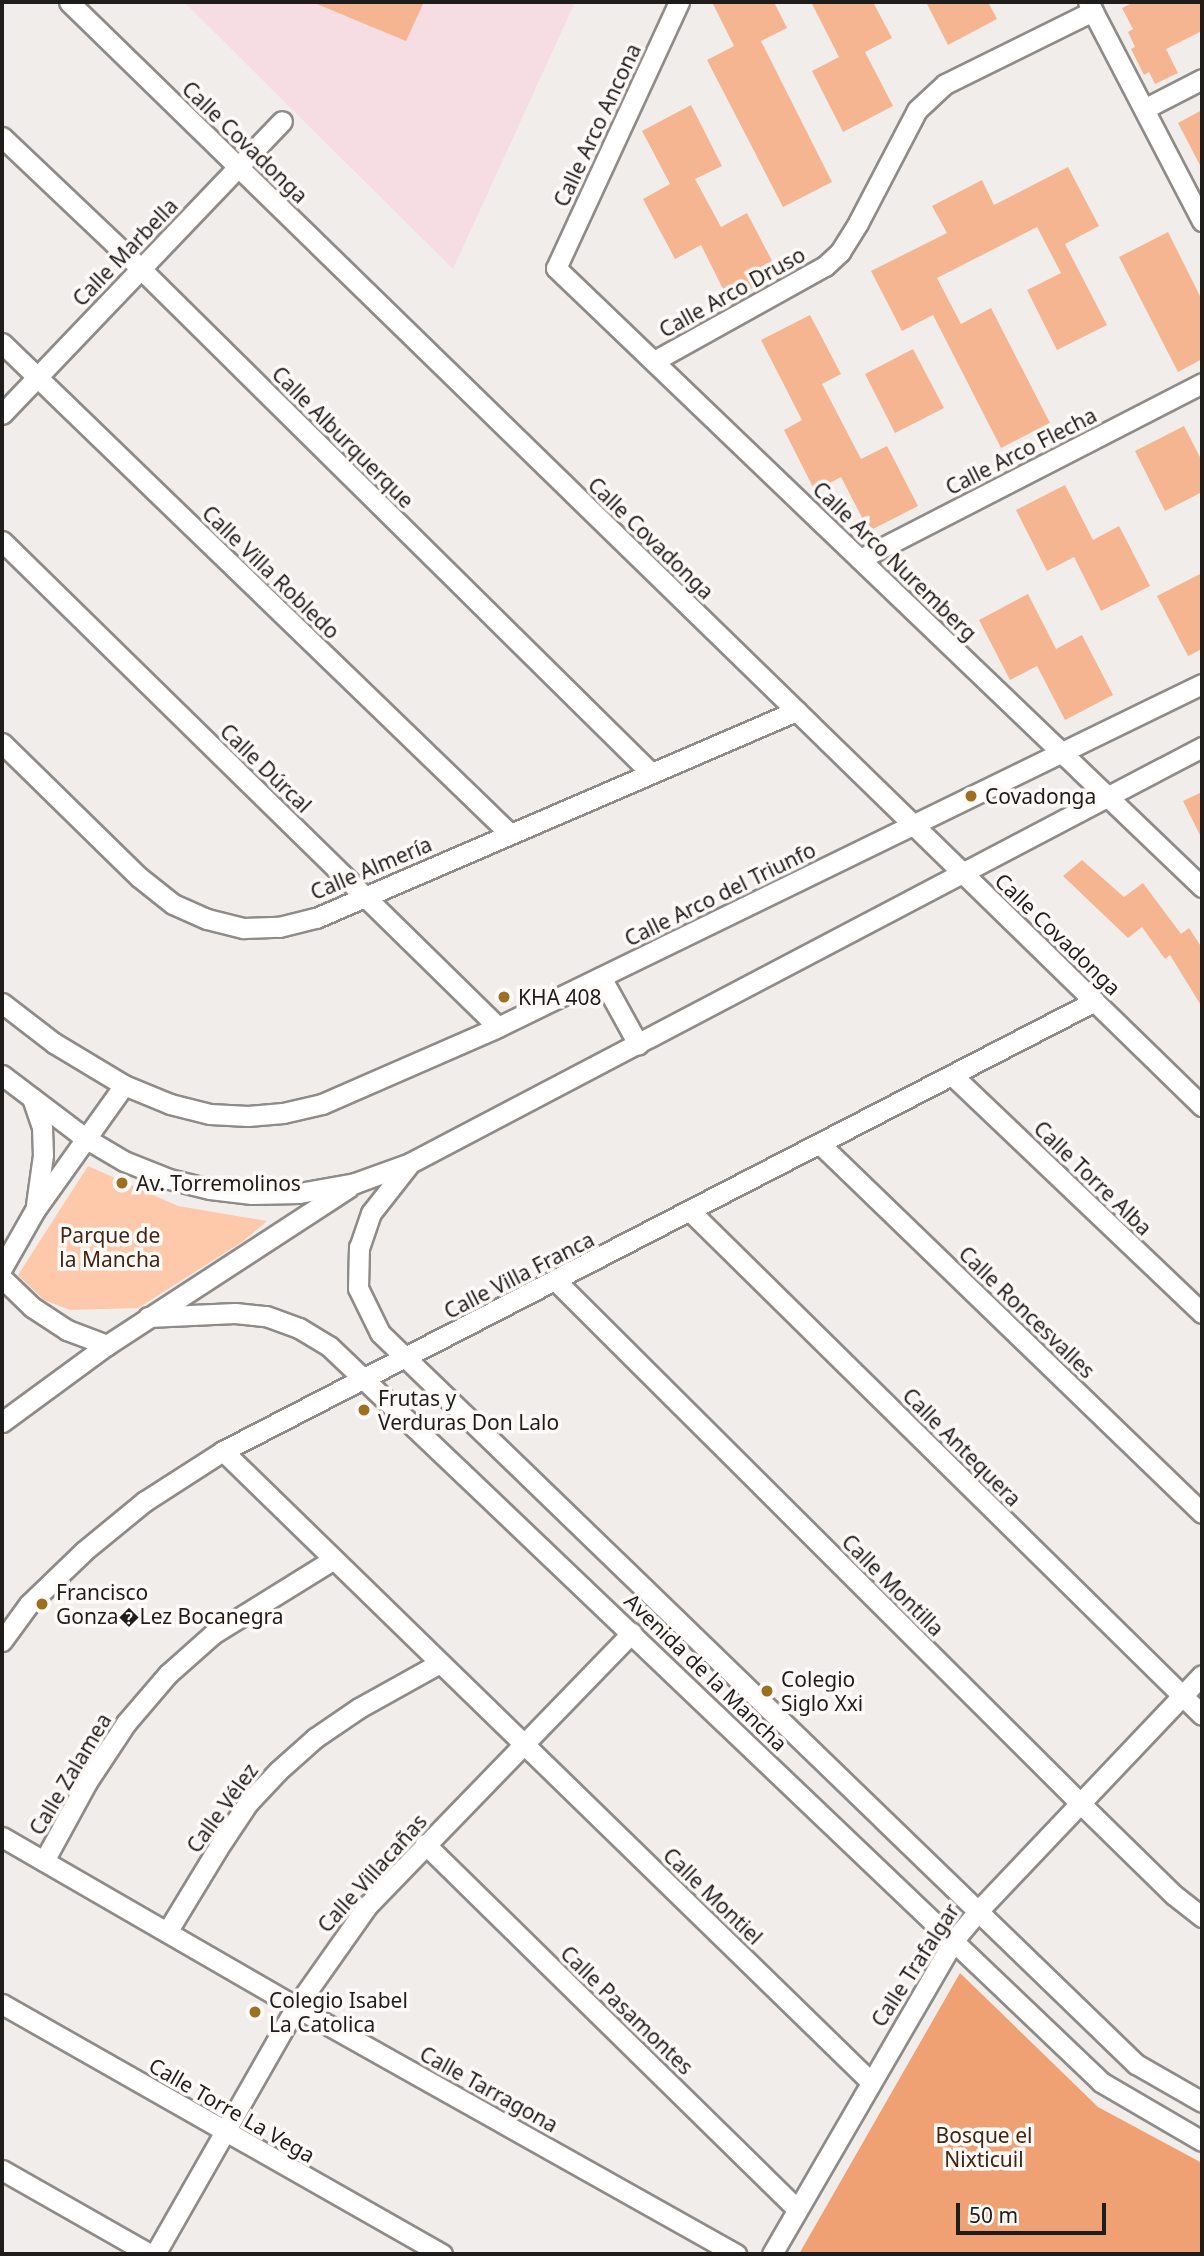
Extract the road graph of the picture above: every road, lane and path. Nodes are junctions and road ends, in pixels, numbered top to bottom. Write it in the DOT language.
graph roads {
  1 [pos="69,2"];
  2 [pos="679,2"];
  3 [pos="1090,6"];
  4 [pos="1202,79"];
  5 [pos="1144,109"];
  6 [pos="282,121"];
  7 [pos="2,137"];
  8 [pos="238,167"];
  9 [pos="1202,221"];
  10 [pos="556,268"];
  11 [pos="141,269"];
  12 [pos="2,343"];
  13 [pos="654,361"];
  14 [pos="37,377"];
  15 [pos="1202,383"];
  16 [pos="2,414"];
  17 [pos="2,541"];
  18 [pos="860,559"];
  19 [pos="1202,684"];
  20 [pos="796,711"];
  21 [pos="2,743"];
  22 [pos="1202,747"];
  23 [pos="1063,754"];
  24 [pos="650,772"];
  25 [pos="1107,796"];
  26 [pos="915,826"];
  27 [pos="509,833"];
  28 [pos="962,872"];
  29 [pos="1202,887"];
  30 [pos="365,896"];
  31 [pos="601,977"];
  32 [pos="1095,1001"];
  33 [pos="2,1003"];
  34 [pos="498,1027"];
  35 [pos="638,1044"];
  36 [pos="2,1075"];
  37 [pos="953,1075"];
  38 [pos="124,1086"];
  39 [pos="32,1098"];
  40 [pos="1202,1106"];
  41 [pos="85,1139"];
  42 [pos="820,1144"];
  43 [pos="410,1163"];
  44 [pos="355,1184"];
  45 [pos="35,1210"];
  46 [pos="690,1211"];
  47 [pos="2,1268"];
  48 [pos="2,1278"];
  49 [pos="556,1281"];
  50 [pos="1202,1313"];
  51 [pos="148,1318"];
  52 [pos="107,1345"];
  53 [pos="407,1359"];
  54 [pos="367,1379"];
  55 [pos="2,1422"];
  56 [pos="223,1451"];
  57 [pos="1202,1513"];
  58 [pos="334,1559"];
  59 [pos="632,1633"];
  60 [pos="2,1641"];
  61 [pos="440,1663"];
  62 [pos="1202,1675"];
  63 [pos="1183,1695"];
  64 [pos="1202,1715"];
  65 [pos="524,1745"];
  66 [pos="1081,1804"];
  67 [pos="2,1837"];
  68 [pos="425,1844"];
  69 [pos="44,1861"];
  70 [pos="978,1911"];
  71 [pos="1202,1917"];
  72 [pos="167,1933"];
  73 [pos="954,1940"];
  74 [pos="2,2004"];
  75 [pos="296,2007"];
  76 [pos="870,2081"];
  77 [pos="1202,2102"];
  78 [pos="224,2133"];
  79 [pos="1202,2141"];
  80 [pos="2,2170"];
  81 [pos="797,2209"];
  82 [pos="153,2254"];
  83 [pos="442,2254"];
  84 [pos="736,2254"];
  85 [pos="772,2254"];
  1 -- 8 [label="street, Calle Covadonga"];
  2 -- 10 [label="street, Calle Arco Ancona"];
  3 -- 5 [label="street"];
  3 -- 13 [label="street, Calle Arco Druso"];
  4 -- 5 [label="street"];
  5 -- 9 [label="street"];
  6 -- 8 [label="street, Calle Marbella"];
  7 -- 11 [label="street, Calle Alburquerque"];
  8 -- 11 [label="street, Calle Marbella"];
  8 -- 20 [label="street, Calle Covadonga"];
  10 -- 13 [label="street, Calle Arco Nuremberg"];
  11 -- 14 [label="street, Calle Marbella"];
  11 -- 24 [label="street, Calle Alburquerque"];
  12 -- 14 [label="street, Calle Villa Robledo"];
  13 -- 18 [label="street, Calle Arco Nuremberg"];
  14 -- 16 [label="street, Calle Marbella"];
  14 -- 27 [label="street, Calle Villa Robledo"];
  15 -- 18 [label="street, Calle Arco Flecha"];
  17 -- 30 [label="street, Calle Dúrcal"];
  18 -- 23 [label="street, Calle Arco Nuremberg"];
  19 -- 23 [label="street, Calle Arco del Triunfo"];
  20 -- 24 [label="street, Calle Almería"];
  20 -- 26 [label="street, Calle Covadonga"];
  21 -- 30 [label="street, Calle Almería"];
  22 -- 25 [label="street"];
  23 -- 25 [label="street, Calle Arco Nuremberg"];
  23 -- 26 [label="street, Calle Arco del Triunfo"];
  24 -- 27 [label="street, Calle Almería"];
  25 -- 28 [label="street"];
  25 -- 29 [label="street, Calle Arco Nuremberg"];
  26 -- 28 [label="street, Calle Covadonga"];
  26 -- 31 [label="street, Calle Arco del Triunfo"];
  27 -- 30 [label="street, Calle Almería"];
  28 -- 32 [label="street, Calle Covadonga"];
  28 -- 35 [label="street"];
  30 -- 34 [label="street, Calle Dúrcal"];
  31 -- 34 [label="street, Calle Arco del Triunfo"];
  31 -- 35 [label="street"];
  32 -- 37 [label="street, Calle Villa Franca"];
  32 -- 40 [label="street, Calle Covadonga"];
  33 -- 38 [label="street"];
  34 -- 38 [label="street, Calle Arco del Triunfo"];
  35 -- 43 [label="street"];
  36 -- 39 [label="street"];
  37 -- 42 [label="street, Calle Villa Franca"];
  37 -- 50 [label="street, Calle Torre Alba"];
  38 -- 41 [label="street"];
  39 -- 41 [label="street"];
  39 -- 45 [label="street"];
  41 -- 44 [label="street"];
  41 -- 45 [label="street"];
  42 -- 46 [label="street, Calle Villa Franca"];
  42 -- 57 [label="street, Calle Roncesvalles"];
  43 -- 44 [label="street"];
  43 -- 53 [label="street, Avenida de la Mancha"];
  44 -- 51 [label="street"];
  45 -- 47 [label="street"];
  46 -- 49 [label="street, Calle Villa Franca"];
  46 -- 63 [label="street, Calle Antequera"];
  48 -- 52 [label="street"];
  49 -- 53 [label="street, Calle Villa Franca"];
  49 -- 66 [label="street, Calle Montilla"];
  51 -- 52 [label="street"];
  51 -- 54 [label="street, Avenida de la Mancha"];
  52 -- 55 [label="street"];
  53 -- 54 [label="street, Calle Villa Franca"];
  53 -- 70 [label="street, Avenida de la Mancha"];
  54 -- 56 [label="street, Calle Villa Franca"];
  54 -- 59 [label="street, Avenida de la Mancha"];
  56 -- 58 [label="street, Calle Montiel"];
  56 -- 60 [label="street, Calle Villa Franca"];
  58 -- 61 [label="street, Calle Montiel"];
  58 -- 69 [label="street, Calle Zalamea"];
  59 -- 65 [label="street, Calle Villacañas"];
  59 -- 73 [label="street, Avenida de la Mancha"];
  61 -- 65 [label="street, Calle Montiel"];
  61 -- 72 [label="street, Calle Vélez"];
  62 -- 63 [label="street, Calle Trafalgar"];
  63 -- 64 [label="street, Calle Antequera"];
  63 -- 66 [label="street, Calle Trafalgar"];
  65 -- 68 [label="street, Calle Villacañas"];
  65 -- 76 [label="street, Calle Montiel"];
  66 -- 70 [label="street, Calle Trafalgar"];
  66 -- 71 [label="street, Calle Montilla"];
  67 -- 69 [label="street, Calle Tarragona"];
  68 -- 75 [label="street, Calle Villacañas"];
  68 -- 81 [label="street, Calle Pasamontes"];
  69 -- 72 [label="street, Calle Tarragona"];
  70 -- 73 [label="street, Calle Trafalgar"];
  70 -- 77 [label="street, Avenida de la Mancha"];
  72 -- 75 [label="street, Calle Tarragona"];
  73 -- 76 [label="street, Calle Trafalgar"];
  73 -- 79 [label="street, Avenida de la Mancha"];
  74 -- 78 [label="street, Calle Torre La Vega"];
  75 -- 78 [label="street, Calle Villacañas"];
  75 -- 84 [label="street, Calle Tarragona"];
  76 -- 81 [label="street, Calle Trafalgar"];
  78 -- 82 [label="street, Calle Villacañas"];
  78 -- 83 [label="street, Calle Torre La Vega"];
  80 -- 82 [label="street"];
  81 -- 85 [label="street, Calle Trafalgar"];
}
